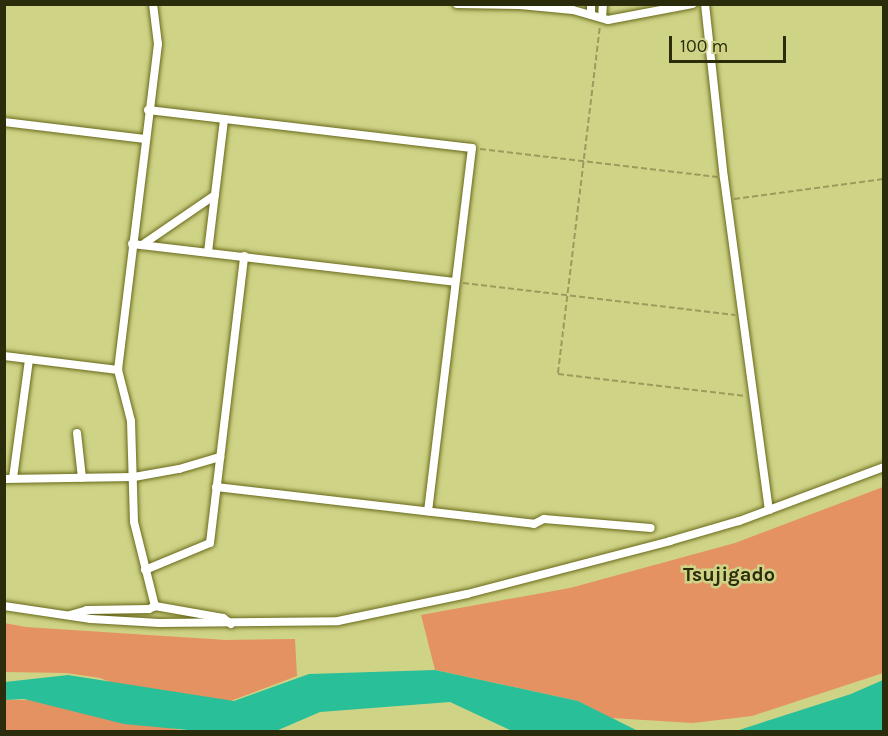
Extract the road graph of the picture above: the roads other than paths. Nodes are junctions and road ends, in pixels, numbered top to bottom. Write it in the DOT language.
graph roads {
  1 [pos="153,4"];
  2 [pos="457,4"];
  3 [pos="591,4"];
  4 [pos="603,4"];
  5 [pos="693,4"];
  6 [pos="705,4"];
  7 [pos="508,5"];
  8 [pos="653,8"];
  9 [pos="591,15"];
  10 [pos="602,18"];
  11 [pos="148,110"];
  12 [pos="224,119"];
  13 [pos="4,122"];
  14 [pos="145,139"];
  15 [pos="215,195"];
  16 [pos="137,244"];
  17 [pos="208,252"];
  18 [pos="244,256"];
  19 [pos="455,282"];
  20 [pos="4,356"];
  21 [pos="29,359"];
  22 [pos="118,370"];
  23 [pos="77,433"];
  24 [pos="220,457"];
  25 [pos="884,467"];
  26 [pos="134,477"];
  27 [pos="9,478"];
  28 [pos="82,478"];
  29 [pos="216,487"];
  30 [pos="769,510"];
  31 [pos="428,511"];
  32 [pos="651,528"];
  33 [pos="145,570"];
  34 [pos="4,606"];
  35 [pos="155,606"];
  36 [pos="69,616"];
  37 [pos="231,624"];
  1 -- 11 [label="street"];
  2 -- 7 [label="street"];
  3 -- 9 [label="street"];
  4 -- 10 [label="street"];
  5 -- 8 [label="street"];
  6 -- 30 [label="street"];
  7 -- 9 [label="street"];
  8 -- 10 [label="street"];
  9 -- 10 [label="street"];
  11 -- 12 [label="street"];
  11 -- 14 [label="street"];
  12 -- 15 [label="street"];
  12 -- 19 [label="street"];
  13 -- 14 [label="street"];
  14 -- 16 [label="street"];
  15 -- 16 [label="street"];
  15 -- 17 [label="street"];
  16 -- 17 [label="street"];
  16 -- 22 [label="street"];
  17 -- 18 [label="street"];
  18 -- 19 [label="street"];
  18 -- 24 [label="street"];
  19 -- 31 [label="street"];
  20 -- 21 [label="street"];
  21 -- 22 [label="street"];
  21 -- 27 [label="street"];
  22 -- 26 [label="street"];
  23 -- 28 [label="street"];
  24 -- 26 [label="street"];
  24 -- 29 [label="street"];
  25 -- 30 [label="street"];
  26 -- 28 [label="street"];
  26 -- 33 [label="street"];
  27 -- 28 [label="street"];
  29 -- 31 [label="street"];
  29 -- 33 [label="street"];
  30 -- 37 [label="street"];
  31 -- 32 [label="street"];
  33 -- 35 [label="street"];
  34 -- 36 [label="street"];
  35 -- 36 [label="street"];
  35 -- 37 [label="street"];
  36 -- 37 [label="street"];
}
